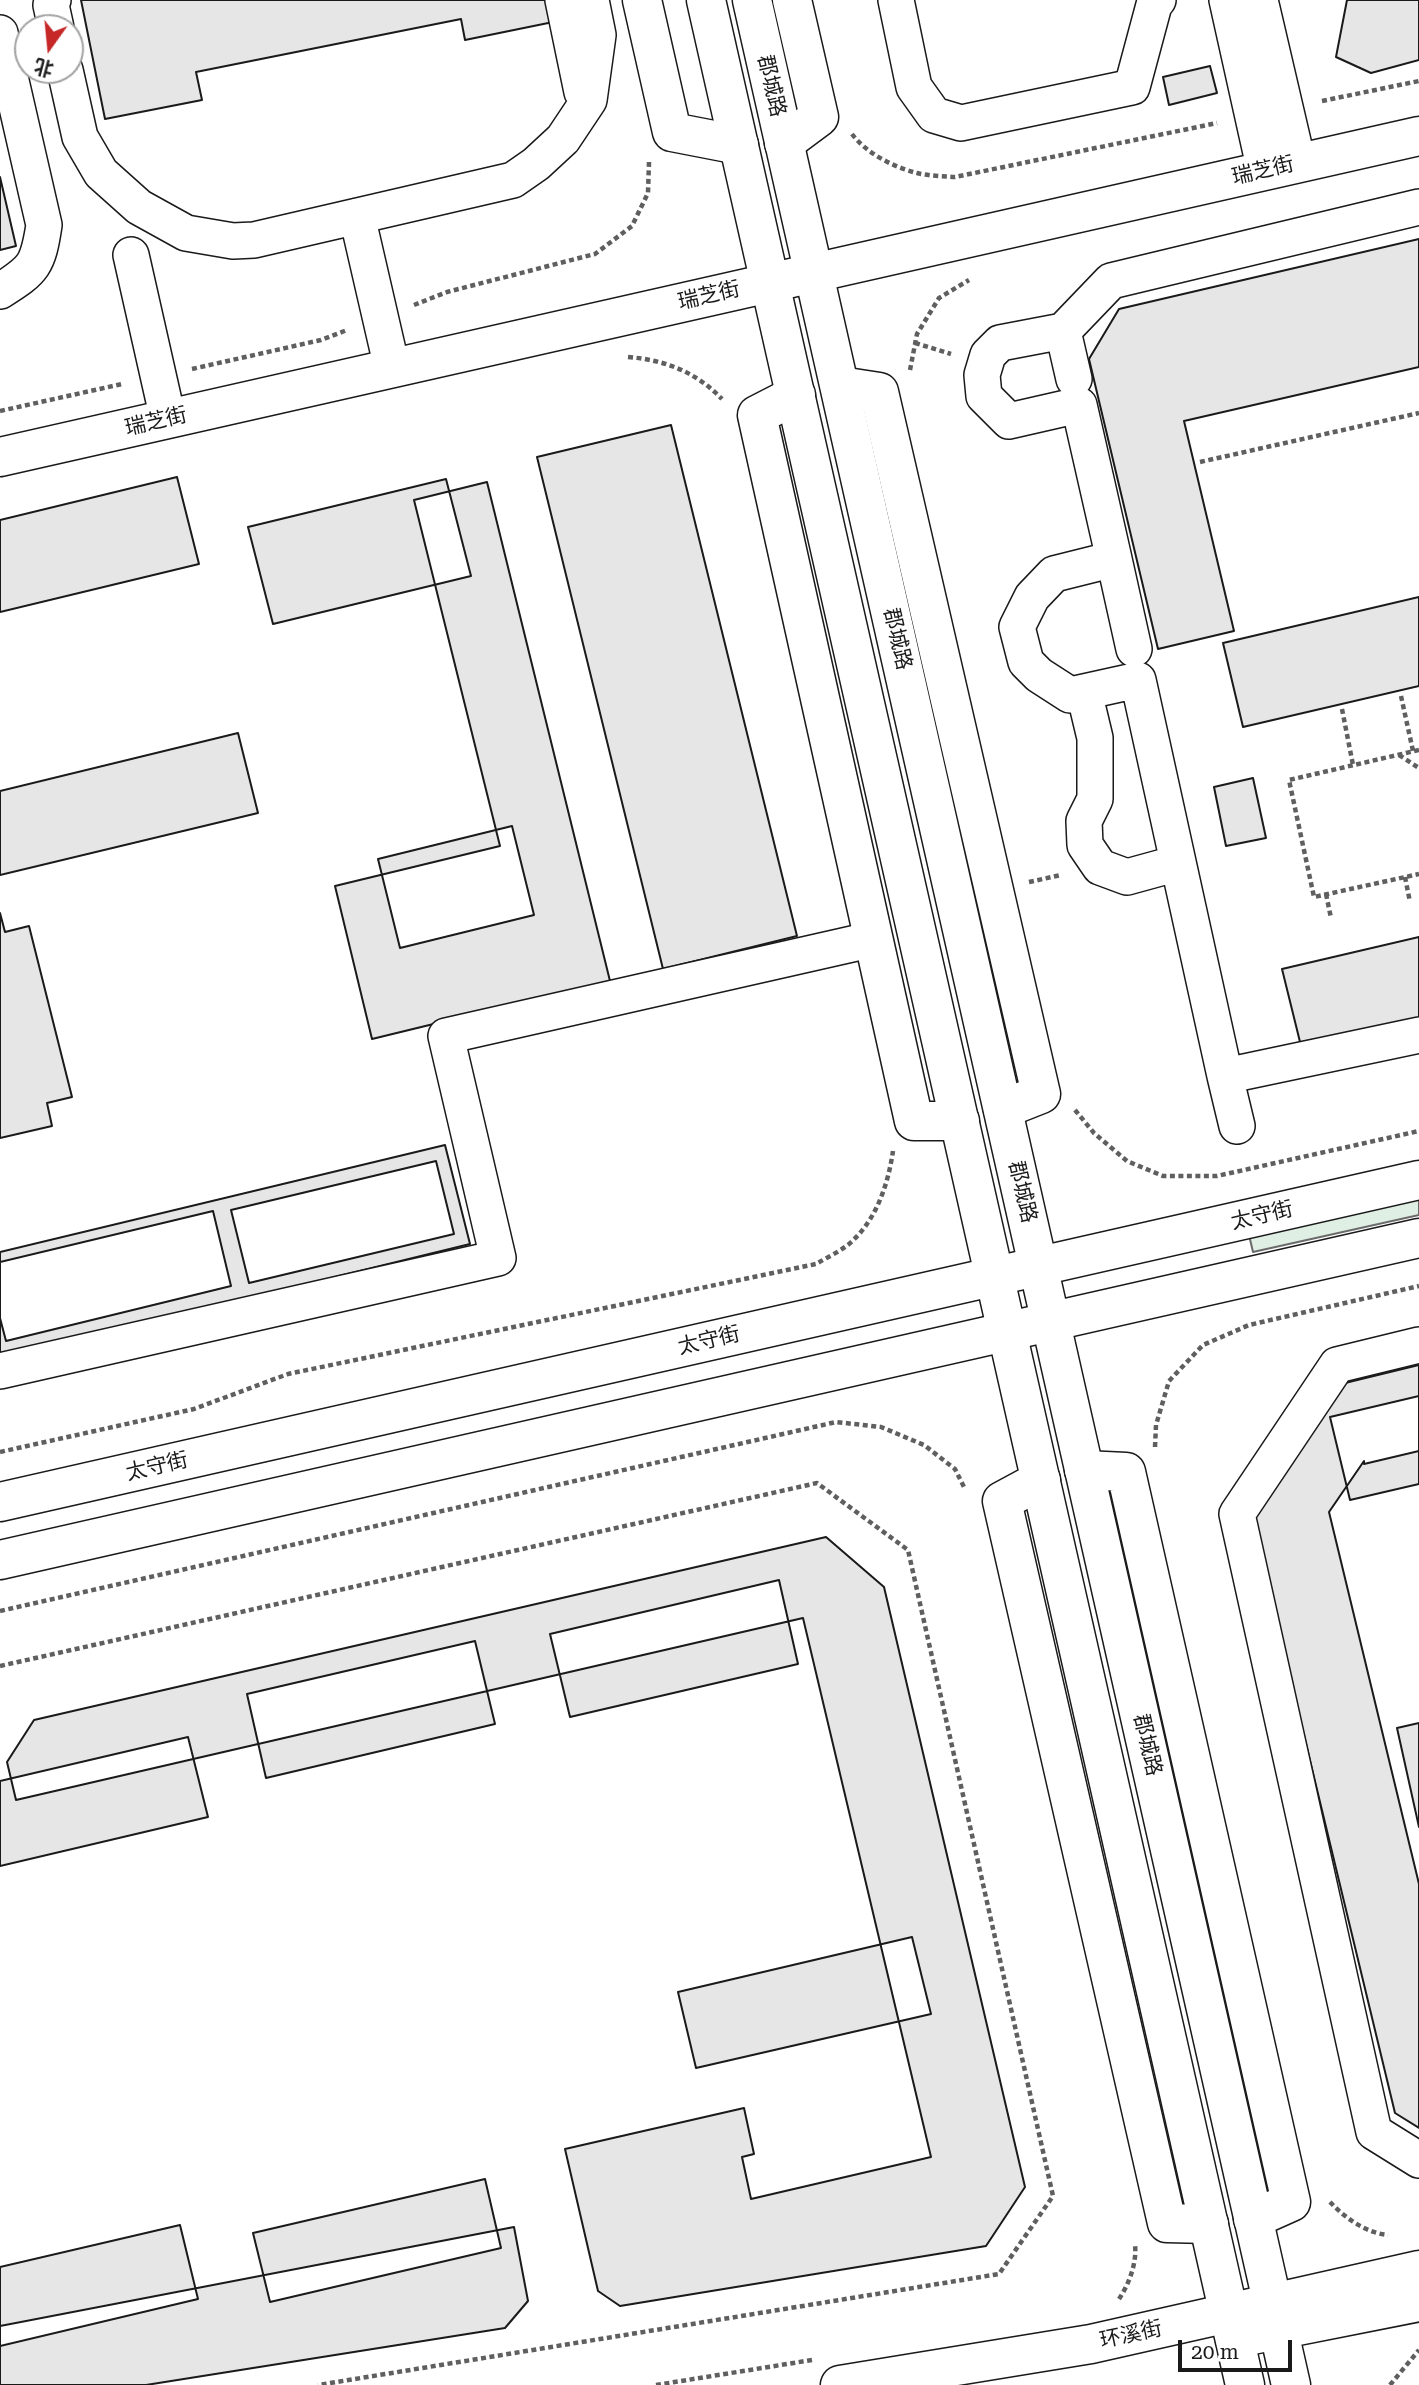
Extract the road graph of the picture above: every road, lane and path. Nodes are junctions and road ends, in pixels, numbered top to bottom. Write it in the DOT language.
graph roads {
  1 [pos="563,0"];
  2 [pos="591,0"];
  3 [pos="642,0"];
  4 [pos="706,0"];
  5 [pos="752,0"];
  6 [pos="792,0"];
  7 [pos="896,0"];
  8 [pos="1158,0"];
  9 [pos="1227,0"];
  10 [pos="1260,0"];
  11 [pos="0,33"];
  12 [pos="68,84"];
  13 [pos="585,106"];
  14 [pos="1419,114"];
  15 [pos="1419,136"];
  16 [pos="784,143"];
  17 [pos="739,145"];
  18 [pos="650,154"];
  19 [pos="1280,157"];
  20 [pos="1419,207"];
  21 [pos="357,216"];
  22 [pos="131,255"];
  23 [pos="811,262"];
  24 [pos="768,272"];
  25 [pos="0,291"];
  26 [pos="1063,331"];
  27 [pos="386,344"];
  28 [pos="1074,379"];
  29 [pos="796,395"];
  30 [pos="163,398"];
  31 [pos="0,411"];
  32 [pos="1419,413"];
  33 [pos="0,435"];
  34 [pos="0,457"];
  35 [pos="1200,462"];
  36 [pos="1114,559"];
  37 [pos="1134,649"];
  38 [pos="1084,692"];
  39 [pos="1401,696"];
  40 [pos="1342,709"];
  41 [pos="1416,750"];
  42 [pos="1398,755"];
  43 [pos="1353,765"];
  44 [pos="1419,768"];
  45 [pos="1178,863"];
  46 [pos="1419,874"];
  47 [pos="1405,877"];
  48 [pos="1326,894"];
  49 [pos="1410,902"];
  50 [pos="1331,918"];
  51 [pos="874,939"];
  52 [pos="1419,1035"];
  53 [pos="1225,1076"];
  54 [pos="960,1121"];
  55 [pos="1237,1126"];
  56 [pos="1419,1180"];
  57 [pos="1419,1238"];
  58 [pos="1039,1266"];
  59 [pos="995,1276"];
  60 [pos="1051,1322"];
  61 [pos="1008,1332"];
  62 [pos="1419,1345"];
  63 [pos="0,1371"];
  64 [pos="967,1493"];
  65 [pos="0,1502"];
  66 [pos="0,1560"];
  67 [pos="0,1611"];
  68 [pos="0,1666"];
  69 [pos="1419,2160"];
  70 [pos="1133,2235"];
  71 [pos="1419,2270"];
  72 [pos="1419,2302"];
  73 [pos="1115,2304"];
  74 [pos="1275,2316"];
  75 [pos="1231,2325"];
  76 [pos="1419,2350"];
  77 [pos="830,2372"];
  78 [pos="318,2385"];
  79 [pos="656,2385"];
  80 [pos="973,2385"];
  81 [pos="1245,2385"];
  82 [pos="1291,2385"];
  83 [pos="1390,2385"];
  1 -- 13 [label="street"];
  2 -- 13 [label="street"];
  3 -- 17 [label="street"];
  4 -- 17 [label="street, 郡城路"];
  5 -- 16 [label="street, 郡城路"];
  6 -- 16 [label="street"];
  7 -- 8 [label="street"];
  9 -- 19 [label="street"];
  10 -- 19 [label="street"];
  11 -- 25 [label="street"];
  12 -- 21 [label="street"];
  13 -- 21 [label="street"];
  14 -- 19 [label="street, 瑞芝街"];
  15 -- 19 [label="street, 瑞芝街"];
  16 -- 23 [label="street, 郡城路"];
  17 -- 24 [label="street, 郡城路"];
  18 -- 27 [label="path"];
  19 -- 23 [label="street, 瑞芝街"];
  20 -- 26 [label="street"];
  21 -- 27 [label="street"];
  22 -- 30 [label="street"];
  23 -- 24 [label="street, 瑞芝街"];
  23 -- 58 [label="street, 郡城路"];
  24 -- 27 [label="street, 瑞芝街"];
  24 -- 29 [label="street, 郡城路"];
  26 -- 28 [label="street"];
  26 -- 36 [label="street"];
  27 -- 30 [label="street, 瑞芝街"];
  27 -- 30 [label="path"];
  29 -- 51 [label="street"];
  29 -- 54 [label="street, 郡城路"];
  30 -- 31 [label="path"];
  30 -- 33 [label="street, 瑞芝街"];
  30 -- 34 [label="street, 瑞芝街"];
  32 -- 35 [label="path"];
  36 -- 37 [label="street"];
  36 -- 38 [label="street"];
  38 -- 45 [label="street"];
  38 -- 45 [label="street"];
  39 -- 41 [label="path"];
  40 -- 43 [label="path"];
  41 -- 42 [label="path"];
  42 -- 43 [label="path"];
  42 -- 44 [label="path"];
  43 -- 48 [label="path"];
  45 -- 53 [label="street"];
  46 -- 47 [label="path"];
  47 -- 48 [label="path"];
  47 -- 49 [label="path"];
  48 -- 50 [label="path"];
  51 -- 54 [label="street"];
  51 -- 63 [label="street"];
  52 -- 53 [label="street"];
  53 -- 55 [label="street"];
  54 -- 59 [label="street, 郡城路"];
  56 -- 58 [label="street, 太守街"];
  57 -- 60 [label="street"];
  58 -- 59 [label="street, 太守街"];
  58 -- 60 [label="street, 郡城路"];
  59 -- 61 [label="street, 郡城路"];
  59 -- 65 [label="street, 太守街"];
  60 -- 61 [label="street"];
  60 -- 74 [label="street, 郡城路"];
  61 -- 66 [label="street"];
  61 -- 75 [label="street, 郡城路"];
  62 -- 69 [label="street"];
  64 -- 67 [label="path"];
  68 -- 78 [label="path"];
  70 -- 73 [label="path"];
  71 -- 74 [label="street, 环溪街"];
  72 -- 74 [label="street, 环溪街"];
  74 -- 75 [label="street, 环溪街"];
  74 -- 82 [label="street, 郡城路"];
  75 -- 77 [label="street, 环溪街"];
  75 -- 80 [label="street, 环溪街"];
  75 -- 81 [label="street, 郡城路"];
  76 -- 83 [label="path"];
  77 -- 79 [label="path"];
}
